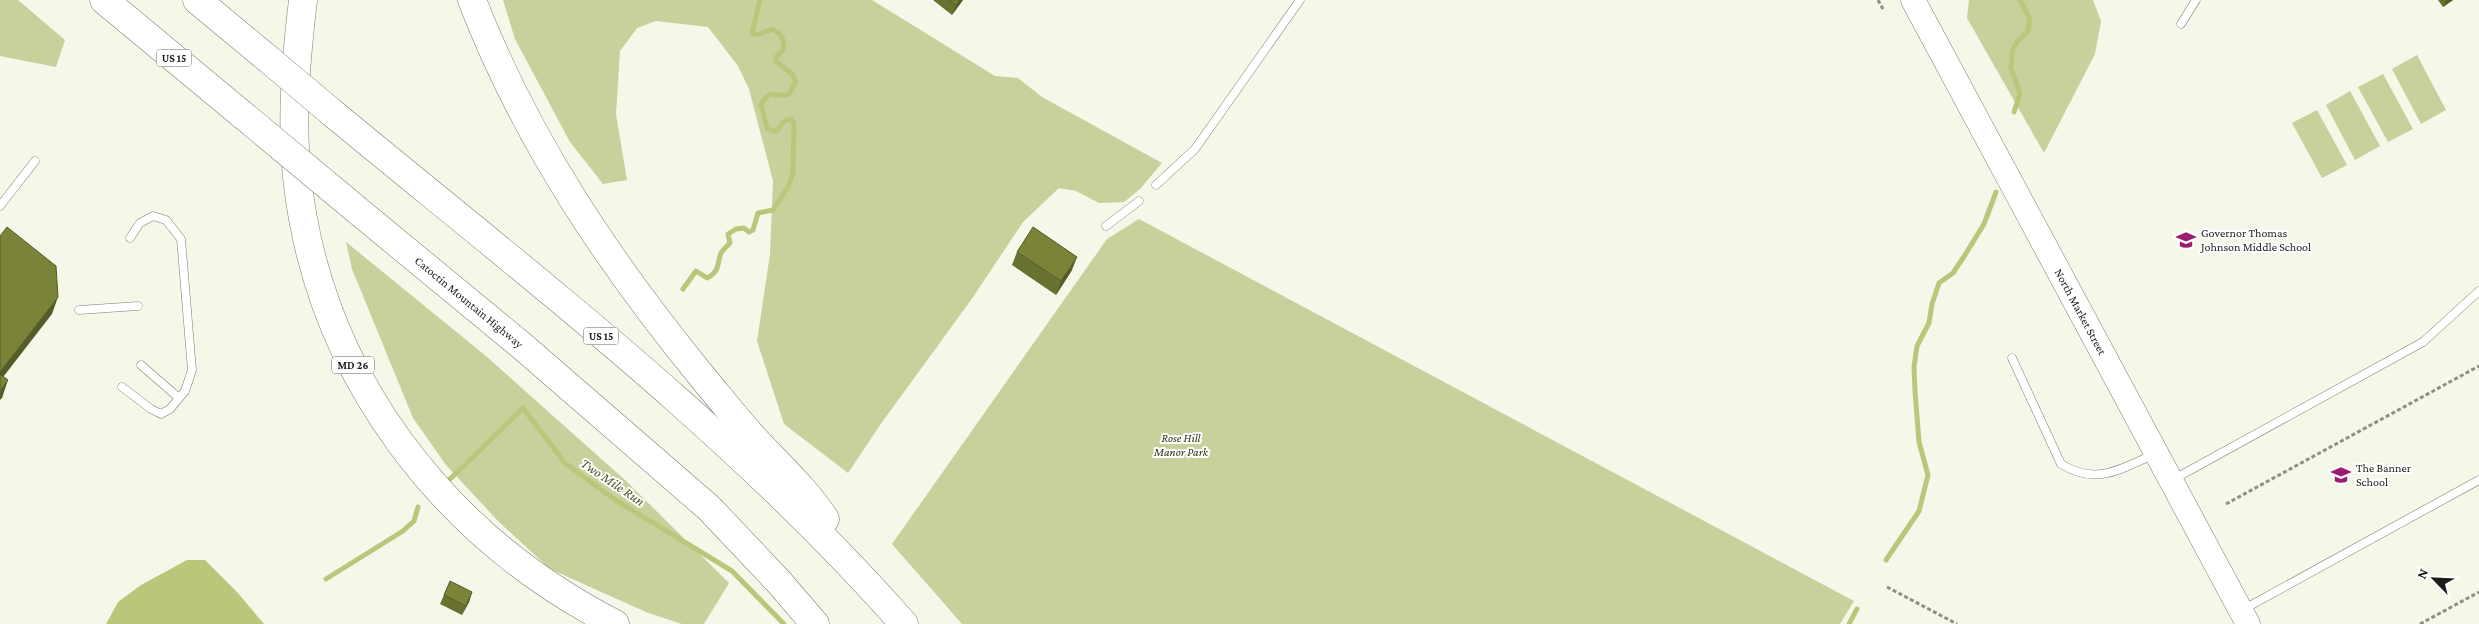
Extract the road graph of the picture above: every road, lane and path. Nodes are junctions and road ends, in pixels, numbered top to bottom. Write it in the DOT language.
graph roads {
  1 [pos="104,0"];
  2 [pos="198,0"];
  3 [pos="303,0"];
  4 [pos="472,0"];
  5 [pos="1300,0"];
  6 [pos="1878,0"];
  7 [pos="1913,0"];
  8 [pos="2196,0"];
  9 [pos="1883,9"];
  10 [pos="2181,24"];
  11 [pos="35,161"];
  12 [pos="1156,185"];
  13 [pos="1139,201"];
  14 [pos="0,206"];
  15 [pos="1106,226"];
  16 [pos="130,238"];
  17 [pos="2479,291"];
  18 [pos="138,306"];
  19 [pos="80,310"];
  20 [pos="2012,358"];
  21 [pos="141,365"];
  22 [pos="2479,366"];
  23 [pos="122,387"];
  24 [pos="179,398"];
  25 [pos="2157,453"];
  26 [pos="2172,480"];
  27 [pos="2479,480"];
  28 [pos="2226,504"];
  29 [pos="860,575"];
  30 [pos="1887,587"];
  31 [pos="2479,592"];
  32 [pos="2244,617"];
  33 [pos="615,624"];
  34 [pos="815,624"];
  35 [pos="904,624"];
  36 [pos="1957,624"];
  37 [pos="2420,624"];
  1 -- 34 [label="highway, Catoctin Mountain Highway / US 15, bridge"];
  2 -- 29 [label="highway, US 15, bridge"];
  3 -- 33 [label="highway, MD 26"];
  4 -- 29 [label="highway"];
  5 -- 12 [label="lane"];
  6 -- 9 [label="path"];
  7 -- 25 [label="main road, North Market Street"];
  8 -- 10 [label="lane"];
  11 -- 14 [label="lane"];
  13 -- 15 [label="lane"];
  16 -- 24 [label="lane"];
  17 -- 26 [label="lane"];
  18 -- 19 [label="lane"];
  20 -- 25 [label="lane"];
  21 -- 24 [label="lane"];
  22 -- 28 [label="path"];
  23 -- 24 [label="lane"];
  25 -- 26 [label="main road, North Market Street"];
  26 -- 32 [label="main road, North Market Street"];
  27 -- 32 [label="lane"];
  29 -- 35 [label="highway, US 15"];
  30 -- 36 [label="path"];
  31 -- 37 [label="path"];
}
